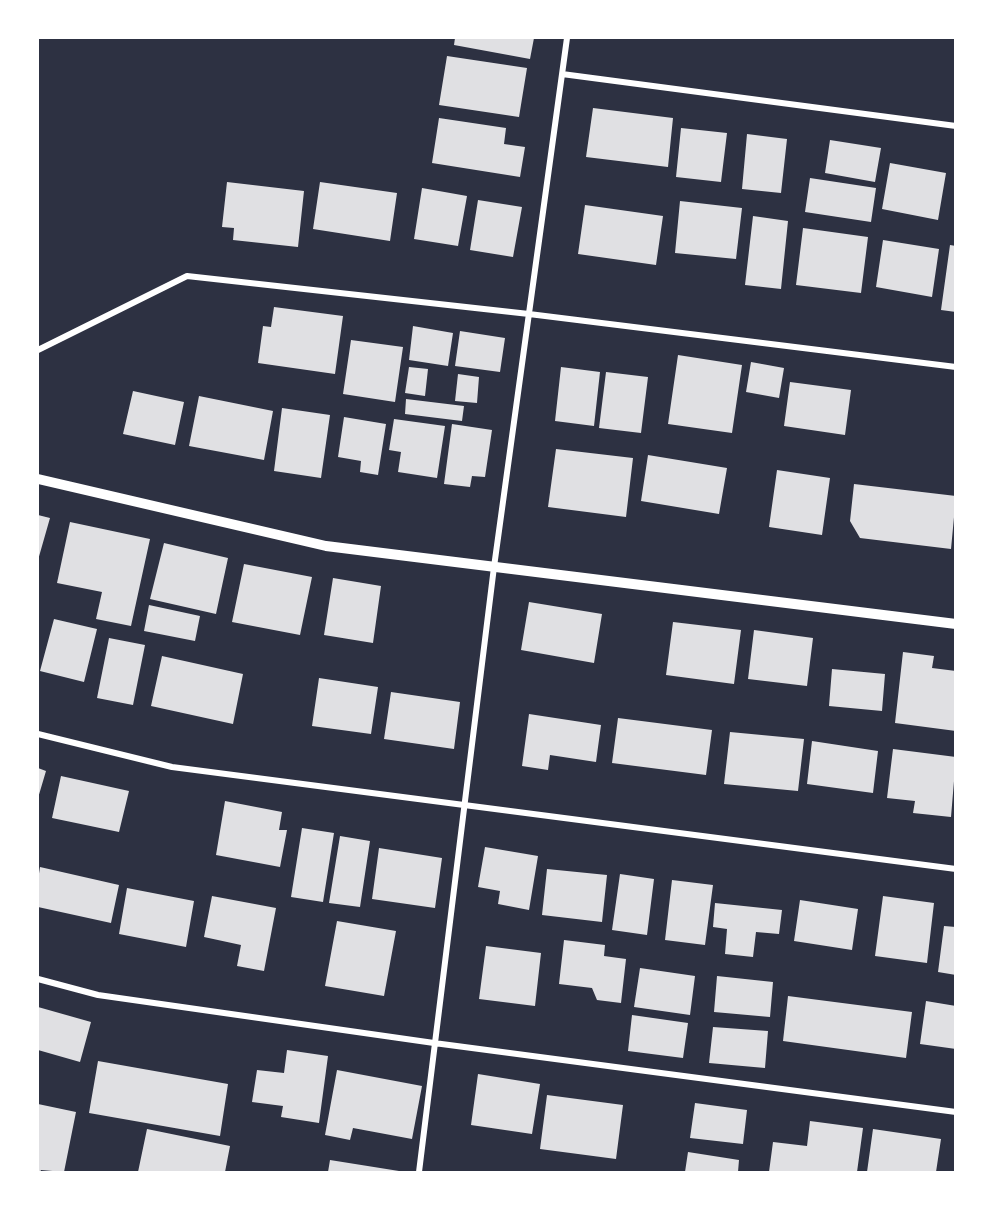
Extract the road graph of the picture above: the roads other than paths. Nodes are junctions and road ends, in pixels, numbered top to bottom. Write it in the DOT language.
graph roads {
  1 [pos="567,38"];
  2 [pos="562,74"];
  3 [pos="956,126"];
  4 [pos="529,314"];
  5 [pos="38,350"];
  6 [pos="956,368"];
  7 [pos="38,479"];
  8 [pos="494,567"];
  9 [pos="956,624"];
  10 [pos="38,734"];
  11 [pos="464,805"];
  12 [pos="956,869"];
  13 [pos="38,979"];
  14 [pos="434,1043"];
  15 [pos="956,1112"];
  16 [pos="419,1173"];
  1 -- 2 [label="street"];
  2 -- 3 [label="street"];
  2 -- 4 [label="street"];
  4 -- 5 [label="street"];
  4 -- 6 [label="street"];
  4 -- 8 [label="street"];
  7 -- 8 [label="street"];
  8 -- 9 [label="street"];
  8 -- 11 [label="street"];
  10 -- 11 [label="street"];
  11 -- 12 [label="street"];
  11 -- 14 [label="street"];
  13 -- 14 [label="street"];
  14 -- 15 [label="street"];
  14 -- 16 [label="street"];
}
